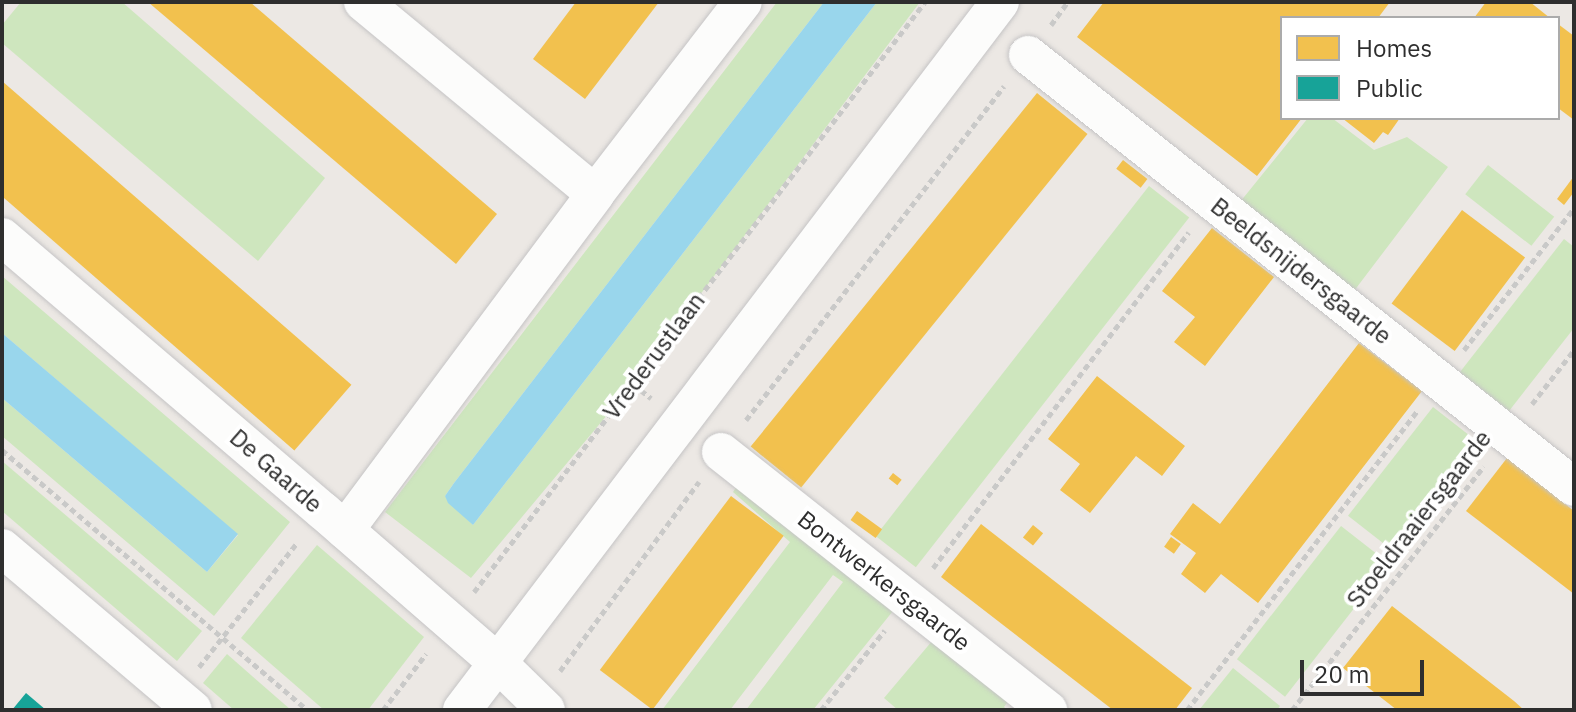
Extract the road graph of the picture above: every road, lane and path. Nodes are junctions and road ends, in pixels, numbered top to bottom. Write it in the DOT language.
graph roads {
  1 [pos="363,2"];
  2 [pos="743,2"];
  3 [pos="925,2"];
  4 [pos="1000,2"];
  5 [pos="1068,2"];
  6 [pos="1028,55"];
  7 [pos="595,194"];
  8 [pos="1213,201"];
  9 [pos="1574,208"];
  10 [pos="2,237"];
  11 [pos="1574,350"];
  12 [pos="1440,381"];
  13 [pos="1508,435"];
  14 [pos="2,450"];
  15 [pos="721,452"];
  16 [pos="1574,487"];
  17 [pos="334,520"];
  18 [pos="2,548"];
  19 [pos="909,601"];
  20 [pos="451,622"];
  21 [pos="222,638"];
  22 [pos="498,663"];
  23 [pos="184,703"];
  24 [pos="541,706"];
  25 [pos="307,710"];
  26 [pos="383,710"];
  27 [pos="462,710"];
  28 [pos="821,710"];
  29 [pos="1048,710"];
  30 [pos="1187,710"];
  31 [pos="1292,710"];
  1 -- 7 [label="street"];
  2 -- 7 [label="street"];
  3 -- 20 [label="path, Vrederustlaan"];
  4 -- 22 [label="street"];
  5 -- 6 [label="path"];
  6 -- 8 [label="street, Beeldsnijdersgaarde"];
  6 -- 15 [label="path"];
  7 -- 17 [label="street"];
  8 -- 12 [label="street, Beeldsnijdersgaarde"];
  8 -- 19 [label="path"];
  9 -- 12 [label="path"];
  10 -- 17 [label="street, De Gaarde"];
  11 -- 13 [label="path, Stoeldraaiersgaarde"];
  12 -- 13 [label="street, Beeldsnijdersgaarde"];
  12 -- 30 [label="path"];
  13 -- 16 [label="street, Beeldsnijdersgaarde"];
  13 -- 31 [label="path, Stoeldraaiersgaarde"];
  14 -- 21 [label="path"];
  15 -- 19 [label="street, Bontwerkersgaarde"];
  15 -- 24 [label="path"];
  17 -- 20 [label="street, De Gaarde"];
  17 -- 21 [label="path"];
  18 -- 23 [label="street"];
  19 -- 28 [label="path"];
  19 -- 29 [label="street, Bontwerkersgaarde"];
  20 -- 22 [label="street, De Gaarde"];
  20 -- 26 [label="path, Vrederustlaan"];
  21 -- 23 [label="path"];
  21 -- 25 [label="path"];
  22 -- 24 [label="street, De Gaarde"];
  22 -- 27 [label="street"];
}
